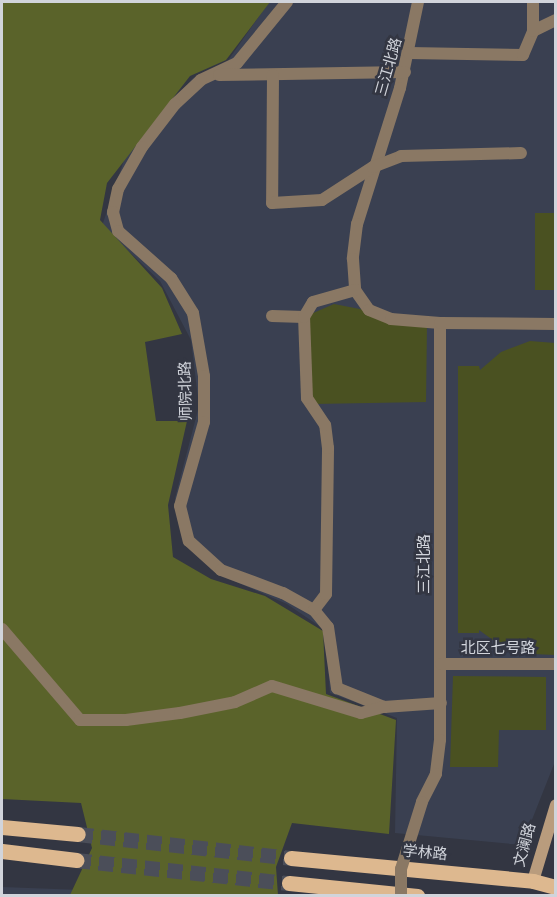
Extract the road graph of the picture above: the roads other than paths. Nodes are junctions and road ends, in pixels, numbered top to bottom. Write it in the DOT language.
graph roads {
  1 [pos="287,2"];
  2 [pos="418,2"];
  3 [pos="532,2"];
  4 [pos="555,20"];
  5 [pos="533,31"];
  6 [pos="410,53"];
  7 [pos="405,72"];
  8 [pos="212,75"];
  9 [pos="273,75"];
  10 [pos="521,153"];
  11 [pos="372,168"];
  12 [pos="355,290"];
  13 [pos="272,316"];
  14 [pos="304,317"];
  15 [pos="440,323"];
  16 [pos="555,324"];
  17 [pos="314,610"];
  18 [pos="2,629"];
  19 [pos="441,664"];
  20 [pos="555,664"];
  21 [pos="441,703"];
  22 [pos="384,707"];
  23 [pos="555,805"];
  24 [pos="2,826"];
  25 [pos="78,834"];
  26 [pos="2,851"];
  27 [pos="291,858"];
  28 [pos="76,860"];
  29 [pos="401,869"];
  30 [pos="290,883"];
  31 [pos="555,887"];
  32 [pos="532,888"];
  33 [pos="401,895"];
  34 [pos="417,896"];
  1 -- 8 [label="street, 师院北路"];
  2 -- 6 [label="street, 三江北路"];
  3 -- 5 [label="street"];
  4 -- 5 [label="street"];
  5 -- 6 [label="street"];
  6 -- 7 [label="street, 三江北路"];
  7 -- 9 [label="street"];
  7 -- 11 [label="street, 三江北路"];
  8 -- 9 [label="street"];
  8 -- 17 [label="street, 师院北路"];
  9 -- 11 [label="street"];
  10 -- 11 [label="street"];
  11 -- 12 [label="street, 三江北路"];
  12 -- 14 [label="street"];
  12 -- 15 [label="street"];
  13 -- 14 [label="street"];
  14 -- 17 [label="street"];
  15 -- 16 [label="street"];
  15 -- 19 [label="street, 三江北路"];
  17 -- 22 [label="street, 师院北路"];
  18 -- 22 [label="street"];
  19 -- 20 [label="street, 北区七号路"];
  19 -- 21 [label="street, 三江北路"];
  21 -- 22 [label="street, 师院北路"];
  21 -- 29 [label="street, 三江北路, bridge"];
  23 -- 32 [label="main road, 文澜路"];
  24 -- 25 [label="main road"];
  26 -- 28 [label="main road"];
  27 -- 29 [label="main road, 学林路"];
  29 -- 32 [label="main road, 学林路"];
  29 -- 33 [label="street, 三江北路, bridge"];
  30 -- 33 [label="main road"];
  31 -- 32 [label="main road, 学林路"];
  33 -- 34 [label="main road"];
}
